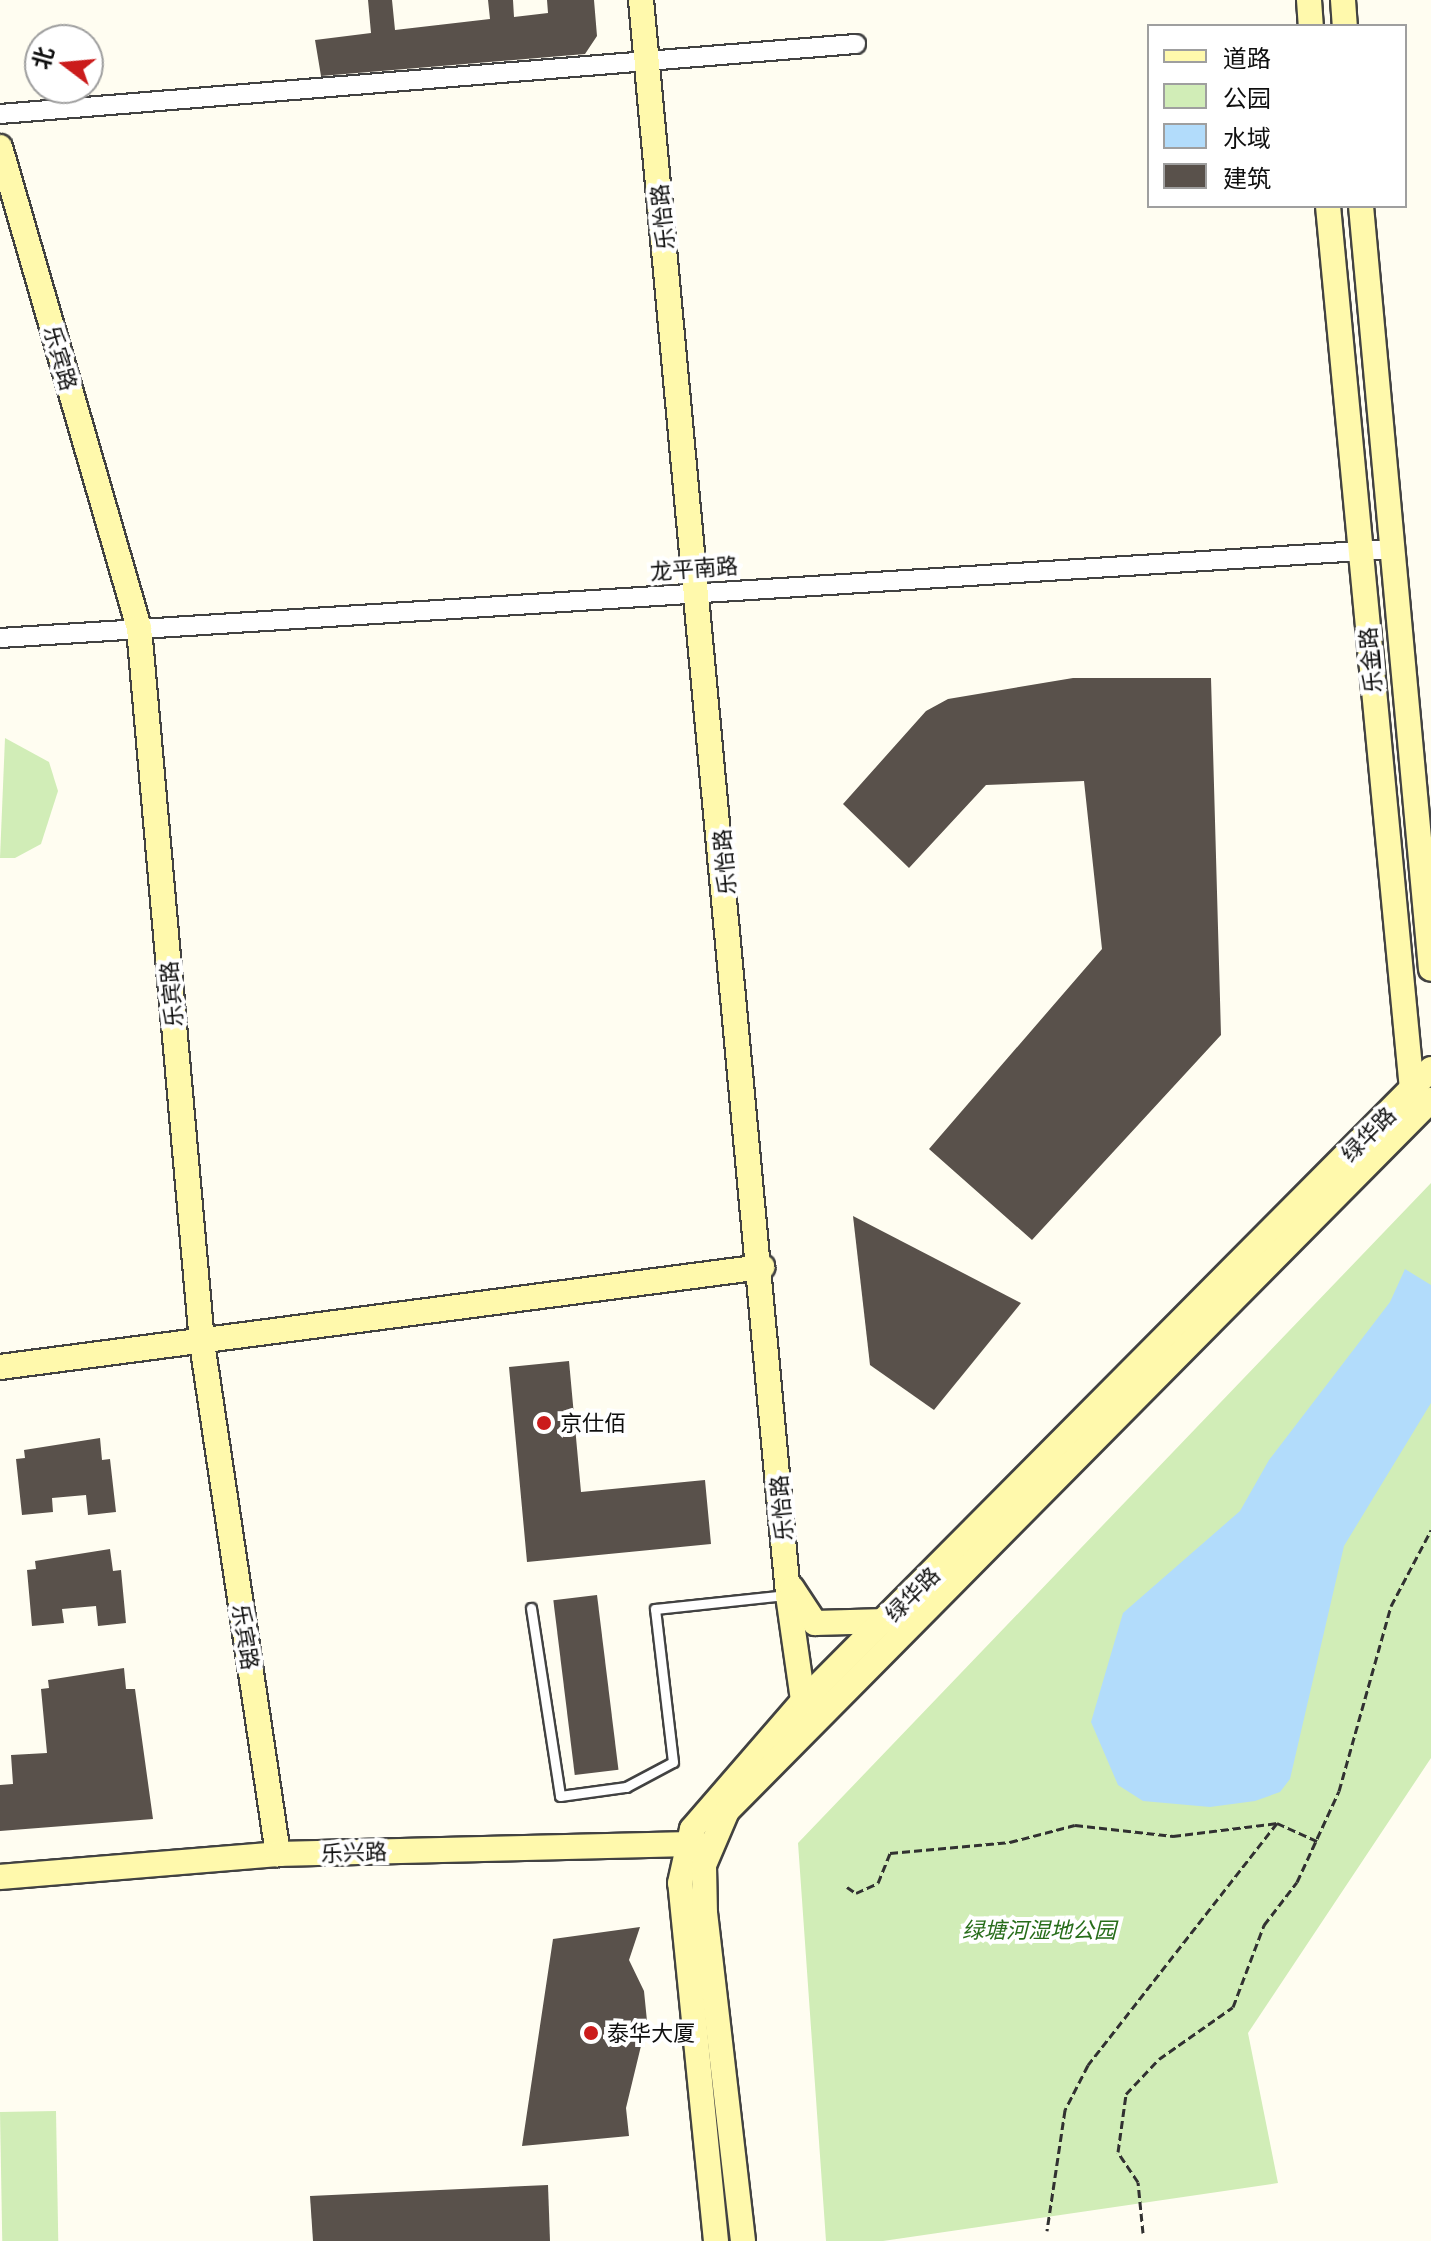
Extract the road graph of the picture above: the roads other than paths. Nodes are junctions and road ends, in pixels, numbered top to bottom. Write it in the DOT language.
graph roads {
  1 [pos="641,0"];
  2 [pos="1309,0"];
  3 [pos="1343,0"];
  4 [pos="1311,24"];
  5 [pos="1345,24"];
  6 [pos="856,44"];
  7 [pos="647,62"];
  8 [pos="0,114"];
  9 [pos="0,147"];
  10 [pos="1328,208"];
  11 [pos="1361,208"];
  12 [pos="1391,549"];
  13 [pos="1360,551"];
  14 [pos="698,591"];
  15 [pos="139,628"];
  16 [pos="0,638"];
  17 [pos="1431,969"];
  18 [pos="1431,1069"];
  19 [pos="1419,1102"];
  20 [pos="762,1267"];
  21 [pos="202,1343"];
  22 [pos="0,1367"];
  23 [pos="788,1586"];
  24 [pos="531,1608"];
  25 [pos="886,1621"];
  26 [pos="810,1710"];
  27 [pos="697,1844"];
  28 [pos="278,1854"];
  29 [pos="0,1877"];
  30 [pos="716,2241"];
  31 [pos="743,2241"];
  1 -- 7 [label="street, 乐怡路"];
  2 -- 4 [label="street"];
  3 -- 5 [label="street"];
  6 -- 7 [label="street"];
  7 -- 8 [label="street"];
  7 -- 14 [label="street, 乐怡路"];
  9 -- 15 [label="street, 乐宾路"];
  10 -- 13 [label="street, 乐金路"];
  11 -- 12 [label="street, 乐金路"];
  12 -- 13 [label="street, 龙平南路"];
  12 -- 17 [label="street, 乐金路"];
  13 -- 14 [label="street, 龙平南路"];
  13 -- 19 [label="street, 乐金路"];
  14 -- 15 [label="street, 龙平南路"];
  14 -- 20 [label="street, 乐怡路"];
  15 -- 16 [label="street, 龙平南路"];
  15 -- 21 [label="street, 乐宾路"];
  18 -- 19 [label="street, 绿华路"];
  19 -- 25 [label="street, 绿华路"];
  19 -- 26 [label="street, 绿华路"];
  20 -- 21 [label="street"];
  20 -- 23 [label="street, 乐怡路"];
  21 -- 22 [label="street"];
  21 -- 28 [label="street, 乐宾路"];
  23 -- 24 [label="lane"];
  23 -- 25 [label="street"];
  23 -- 26 [label="street, 乐怡路"];
  25 -- 26 [label="street, 绿华路"];
  26 -- 27 [label="street, 绿华路"];
  27 -- 28 [label="street, 乐兴路"];
  27 -- 30 [label="street, 绿华路"];
  27 -- 31 [label="street, 绿华路"];
  28 -- 29 [label="street, 乐兴路"];
}
